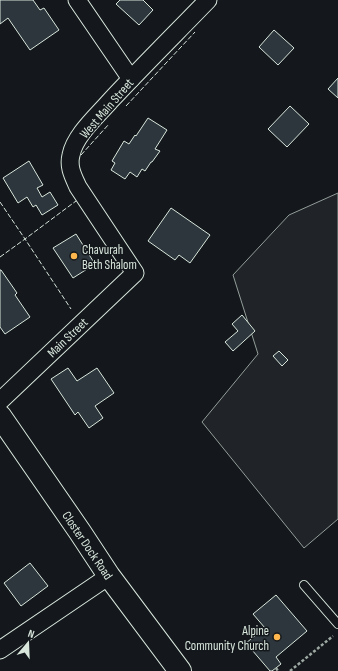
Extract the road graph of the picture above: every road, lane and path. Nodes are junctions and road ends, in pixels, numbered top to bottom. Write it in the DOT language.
graph roads {
  1 [pos="78,0"];
  2 [pos="208,0"];
  3 [pos="131,79"];
  4 [pos="134,273"];
  5 [pos="0,401"];
  6 [pos="0,416"];
  7 [pos="109,576"];
  8 [pos="304,585"];
  9 [pos="338,624"];
  10 [pos="338,632"];
  11 [pos="0,650"];
  12 [pos="174,669"];
  13 [pos="290,671"];
  1 -- 3 [label="street"];
  2 -- 3 [label="street, West Main Street"];
  3 -- 4 [label="street, West Main Street"];
  4 -- 5 [label="street, Main Street"];
  6 -- 7 [label="main road, Closter Dock Road"];
  7 -- 11 [label="street"];
  7 -- 12 [label="main road, Closter Dock Road"];
  8 -- 9 [label="lane"];
  10 -- 13 [label="path"];
}
